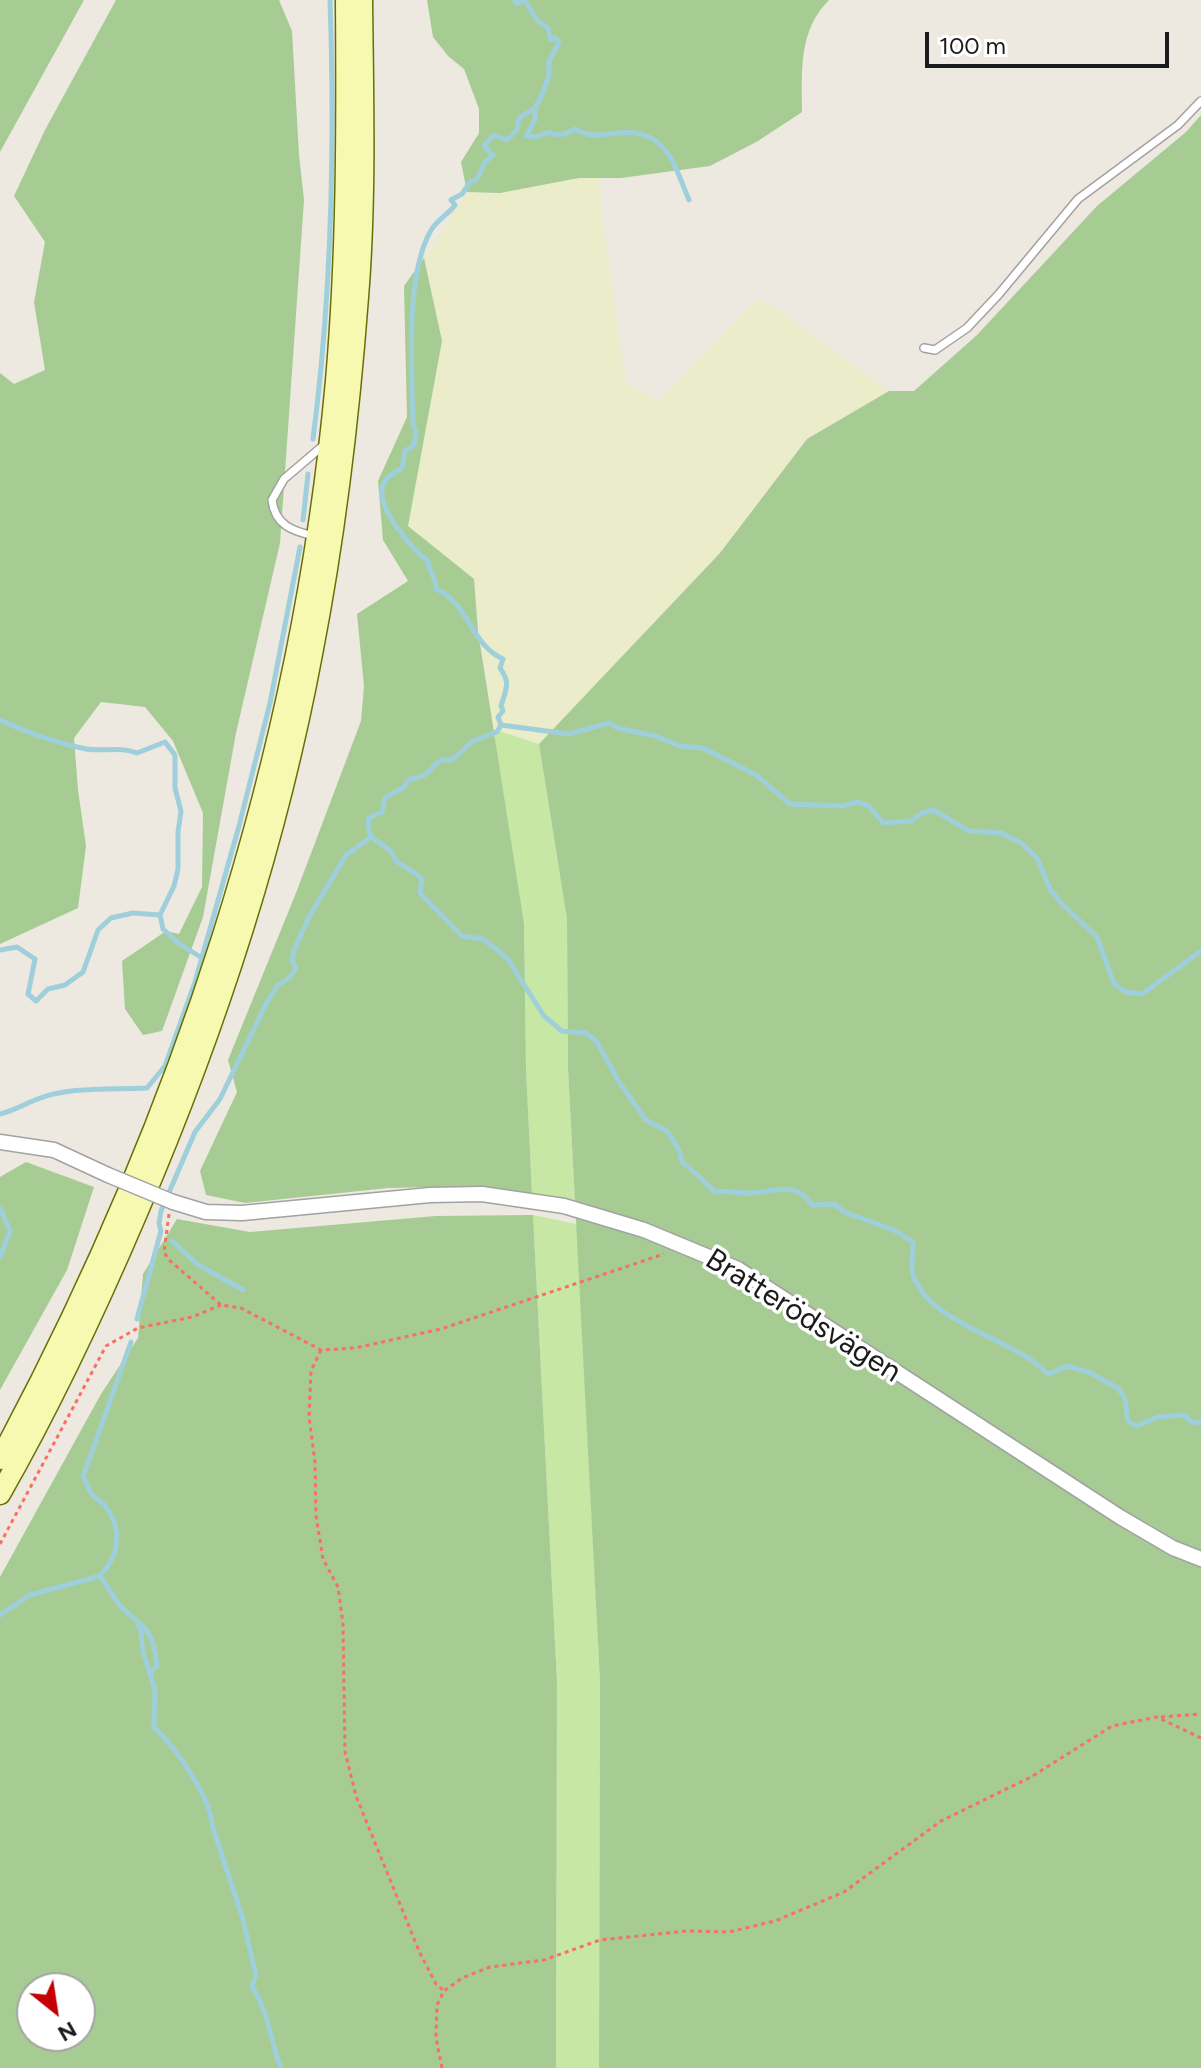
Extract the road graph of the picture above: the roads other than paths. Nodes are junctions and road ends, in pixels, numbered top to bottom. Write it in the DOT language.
graph roads {
  1 [pos="346,0"];
  2 [pos="362,0"];
  3 [pos="1201,101"];
  4 [pos="924,348"];
  5 [pos="329,440"];
  6 [pos="324,538"];
  7 [pos="0,1142"];
  8 [pos="0,1459"];
  9 [pos="0,1494"];
  10 [pos="1201,1559"];
  1 -- 5 [label="main road"];
  2 -- 6 [label="main road"];
  3 -- 4 [label="lane"];
  5 -- 6 [label="main road"];
  5 -- 6 [label="lane"];
  6 -- 8 [label="main road"];
  6 -- 9 [label="main road"];
  7 -- 10 [label="street, Bratterödsvägen, bridge"];
}
